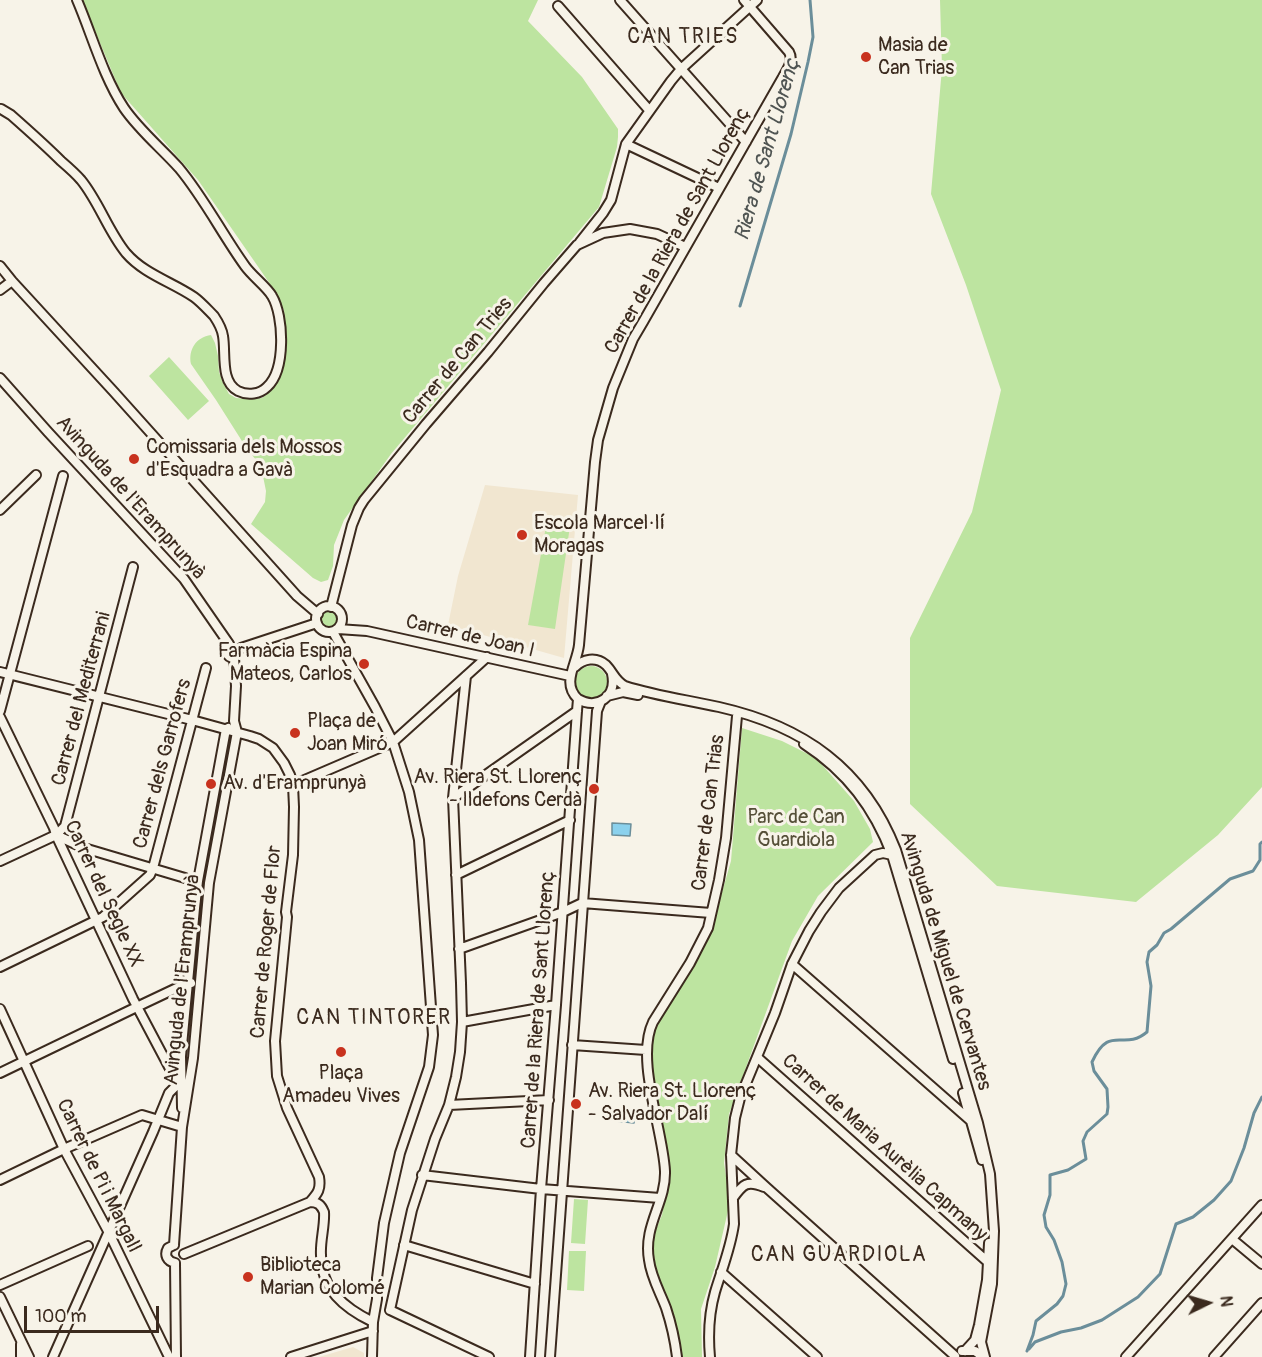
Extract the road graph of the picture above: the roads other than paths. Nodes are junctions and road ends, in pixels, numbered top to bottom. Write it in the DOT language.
graph roads {
  1 [pos="77,0"];
  2 [pos="620,0"];
  3 [pos="757,0"];
  4 [pos="747,3"];
  5 [pos="558,6"];
  6 [pos="681,69"];
  7 [pos="0,103"];
  8 [pos="0,110"];
  9 [pos="649,110"];
  10 [pos="746,142"];
  11 [pos="626,144"];
  12 [pos="719,188"];
  13 [pos="577,245"];
  14 [pos="685,247"];
  15 [pos="0,266"];
  16 [pos="12,281"];
  17 [pos="0,290"];
  18 [pos="0,378"];
  19 [pos="36,475"];
  20 [pos="63,476"];
  21 [pos="1,506"];
  22 [pos="134,567"];
  23 [pos="331,607"];
  24 [pos="342,617"];
  25 [pos="317,619"];
  26 [pos="335,630"];
  27 [pos="362,630"];
  28 [pos="229,644"];
  29 [pos="579,645"];
  30 [pos="241,648"];
  31 [pos="487,657"];
  32 [pos="234,658"];
  33 [pos="590,660"];
  34 [pos="206,668"];
  35 [pos="574,668"];
  36 [pos="0,672"];
  37 [pos="10,674"];
  38 [pos="611,674"];
  39 [pos="466,676"];
  40 [pos="570,676"];
  41 [pos="100,697"];
  42 [pos="578,699"];
  43 [pos="604,699"];
  44 [pos="0,711"];
  45 [pos="578,711"];
  46 [pos="738,716"];
  47 [pos="0,717"];
  48 [pos="192,720"];
  49 [pos="234,722"];
  50 [pos="226,729"];
  51 [pos="237,732"];
  52 [pos="393,742"];
  53 [pos="293,785"];
  54 [pos="453,798"];
  55 [pos="570,820"];
  56 [pos="56,836"];
  57 [pos="892,855"];
  58 [pos="0,861"];
  59 [pos="153,868"];
  60 [pos="456,875"];
  61 [pos="185,878"];
  62 [pos="582,903"];
  63 [pos="563,912"];
  64 [pos="711,913"];
  65 [pos="96,921"];
  66 [pos="459,949"];
  67 [pos="792,964"];
  68 [pos="0,967"];
  69 [pos="199,980"];
  70 [pos="188,984"];
  71 [pos="556,1005"];
  72 [pos="137,1006"];
  73 [pos="0,1009"];
  74 [pos="462,1022"];
  75 [pos="572,1045"];
  76 [pos="646,1050"];
  77 [pos="758,1058"];
  78 [pos="25,1061"];
  79 [pos="0,1073"];
  80 [pos="181,1081"];
  81 [pos="549,1100"];
  82 [pos="448,1105"];
  83 [pos="158,1120"];
  84 [pos="971,1122"];
  85 [pos="182,1127"];
  86 [pos="64,1149"];
  87 [pos="731,1155"];
  88 [pos="422,1175"];
  89 [pos="0,1180"];
  90 [pos="541,1188"];
  91 [pos="766,1188"];
  92 [pos="562,1190"];
  93 [pos="660,1198"];
  94 [pos="733,1198"];
  95 [pos="310,1202"];
  96 [pos="1262,1204"];
  97 [pos="108,1230"];
  98 [pos="1232,1239"];
  99 [pos="174,1245"];
  100 [pos="404,1245"];
  101 [pos="88,1246"];
  102 [pos="184,1254"];
  103 [pos="175,1263"];
  104 [pos="989,1263"];
  105 [pos="1262,1264"];
  106 [pos="721,1272"];
  107 [pos="535,1284"];
  108 [pos="0,1285"];
  109 [pos="0,1297"];
  110 [pos="377,1299"];
  111 [pos="391,1300"];
  112 [pos="1262,1302"];
  113 [pos="390,1310"];
  114 [pos="374,1318"];
  115 [pos="373,1331"];
  116 [pos="21,1342"];
  117 [pos="965,1351"];
  118 [pos="954,1356"];
  119 [pos="21,1357"];
  120 [pos="29,1357"];
  121 [pos="53,1357"];
  122 [pos="169,1357"];
  123 [pos="176,1357"];
  124 [pos="291,1357"];
  125 [pos="372,1357"];
  126 [pos="489,1357"];
  127 [pos="530,1357"];
  128 [pos="550,1357"];
  129 [pos="677,1357"];
  130 [pos="710,1357"];
  131 [pos="817,1357"];
  132 [pos="984,1357"];
  133 [pos="1126,1357"];
  134 [pos="1214,1357"];
  1 -- 8 [label="street"];
  2 -- 6 [label="street"];
  3 -- 4 [label="street"];
  4 -- 6 [label="street"];
  4 -- 10 [label="street, Carrer de la Riera de Sant Llorenç"];
  5 -- 9 [label="street"];
  6 -- 9 [label="street"];
  6 -- 10 [label="street"];
  7 -- 8 [label="street"];
  9 -- 11 [label="street"];
  10 -- 12 [label="street, Carrer de la Riera de Sant Llorenç"];
  11 -- 12 [label="street"];
  11 -- 13 [label="street"];
  12 -- 14 [label="street, Carrer de la Riera de Sant Llorenç"];
  13 -- 14 [label="street, Carrer de Can Tries"];
  13 -- 23 [label="street, Carrer de Can Tries"];
  14 -- 29 [label="street, Carrer de la Riera de Sant Llorenç"];
  15 -- 16 [label="street"];
  16 -- 17 [label="street"];
  16 -- 25 [label="street"];
  18 -- 28 [label="street, Avinguda de l'Eramprunyà"];
  19 -- 21 [label="street"];
  20 -- 37 [label="street"];
  22 -- 41 [label="street, Carrer del Mediterrani"];
  23 -- 24 [label="street"];
  23 -- 25 [label="street"];
  24 -- 26 [label="street"];
  24 -- 27 [label="street, Carrer de Joan I"];
  25 -- 26 [label="street"];
  25 -- 30 [label="street"];
  26 -- 27 [label="street, Carrer de Joan I"];
  26 -- 52 [label="street"];
  27 -- 31 [label="street, Carrer de Joan I"];
  28 -- 30 [label="street"];
  28 -- 32 [label="street"];
  29 -- 33 [label="street"];
  29 -- 35 [label="street, Carrer de la Riera de Sant Llorenç"];
  30 -- 32 [label="street"];
  31 -- 39 [label="street"];
  31 -- 40 [label="street, Carrer de Joan I"];
  32 -- 49 [label="street, Avinguda de l'Eramprunyà"];
  33 -- 35 [label="street"];
  33 -- 38 [label="street"];
  34 -- 48 [label="street, Carrer dels Garrofers"];
  35 -- 40 [label="street, Carrer de la Riera de Sant Llorenç"];
  36 -- 37 [label="street, Carrer de Roger de Flor"];
  37 -- 41 [label="street, Carrer de Roger de Flor"];
  37 -- 44 [label="street"];
  38 -- 43 [label="street"];
  38 -- 132 [label="street, Avinguda de Miguel de Cervantes"];
  39 -- 52 [label="street"];
  39 -- 54 [label="street"];
  40 -- 42 [label="street, Carrer de la Riera de Sant Llorenç"];
  41 -- 48 [label="street, Carrer de Roger de Flor"];
  41 -- 56 [label="street, Carrer del Mediterrani"];
  42 -- 43 [label="street"];
  42 -- 45 [label="street, Carrer de la Riera de Sant Llorenç"];
  43 -- 46 [label="street, Avinguda de Miguel de Cervantes"];
  43 -- 62 [label="street"];
  45 -- 54 [label="street"];
  45 -- 55 [label="street, Carrer de la Riera de Sant Llorenç"];
  46 -- 57 [label="street, Avinguda de Miguel de Cervantes"];
  46 -- 64 [label="street, Carrer de Can Trias"];
  47 -- 56 [label="street, Carrer del Segle XX"];
  48 -- 50 [label="street, Carrer de Roger de Flor"];
  48 -- 59 [label="street, Carrer dels Garrofers"];
  49 -- 50 [label="street"];
  49 -- 51 [label="street, Avinguda de l'Eramprunyà"];
  50 -- 51 [label="street, Carrer de Roger de Flor"];
  50 -- 70 [label="street, Avinguda de l'Eramprunyà"];
  51 -- 53 [label="street, Carrer de Roger de Flor"];
  51 -- 69 [label="street, Avinguda de l'Eramprunyà"];
  52 -- 53 [label="street"];
  52 -- 110 [label="street"];
  53 -- 95 [label="street, Carrer de Roger de Flor"];
  54 -- 60 [label="street"];
  55 -- 60 [label="street"];
  55 -- 63 [label="street, Carrer de la Riera de Sant Llorenç"];
  56 -- 58 [label="street"];
  56 -- 59 [label="street"];
  56 -- 65 [label="street, Carrer del Segle XX"];
  57 -- 67 [label="street"];
  57 -- 84 [label="street, Avinguda de Miguel de Cervantes"];
  59 -- 61 [label="street"];
  59 -- 65 [label="street"];
  60 -- 66 [label="street"];
  62 -- 63 [label="street"];
  62 -- 64 [label="street"];
  62 -- 75 [label="street"];
  63 -- 66 [label="street"];
  63 -- 71 [label="street, Carrer de la Riera de Sant Llorenç"];
  64 -- 76 [label="street, Carrer de Can Trias"];
  65 -- 68 [label="street"];
  65 -- 72 [label="street, Carrer del Segle XX"];
  66 -- 74 [label="street"];
  67 -- 77 [label="street"];
  67 -- 84 [label="street"];
  69 -- 70 [label="street"];
  69 -- 85 [label="street, Avinguda de l'Eramprunyà"];
  70 -- 72 [label="street"];
  70 -- 80 [label="street, Avinguda de l'Eramprunyà"];
  71 -- 74 [label="street"];
  71 -- 81 [label="street, Carrer de la Riera de Sant Llorenç"];
  72 -- 78 [label="street"];
  72 -- 80 [label="street, Carrer del Segle XX"];
  73 -- 78 [label="street, Carrer de Pi i Margall"];
  74 -- 82 [label="street"];
  75 -- 76 [label="street"];
  75 -- 92 [label="street"];
  76 -- 93 [label="street, Carrer de Can Trias"];
  77 -- 87 [label="street"];
  77 -- 104 [label="street, Carrer de Maria Aurèlia Capmany"];
  78 -- 79 [label="street"];
  78 -- 86 [label="street, Carrer de Pi i Margall"];
  80 -- 83 [label="street"];
  80 -- 85 [label="street, Avinguda de l'Eramprunyà"];
  81 -- 82 [label="street"];
  81 -- 90 [label="street, Carrer de la Riera de Sant Llorenç"];
  82 -- 88 [label="street"];
  83 -- 85 [label="street"];
  83 -- 86 [label="street"];
  83 -- 97 [label="street"];
  84 -- 104 [label="street, Avinguda de Miguel de Cervantes"];
  85 -- 99 [label="street, Avinguda de l'Eramprunyà"];
  86 -- 89 [label="street"];
  86 -- 97 [label="street, Carrer de Pi i Margall"];
  87 -- 91 [label="street"];
  87 -- 94 [label="street"];
  88 -- 90 [label="street"];
  88 -- 100 [label="street"];
  90 -- 92 [label="street"];
  90 -- 107 [label="street, Carrer de la Riera de Sant Llorenç"];
  91 -- 94 [label="street"];
  91 -- 118 [label="street"];
  92 -- 93 [label="street"];
  92 -- 128 [label="street"];
  93 -- 129 [label="street, Carrer de Can Trias"];
  94 -- 106 [label="street"];
  95 -- 102 [label="street"];
  95 -- 114 [label="street"];
  96 -- 98 [label="street"];
  97 -- 121 [label="street"];
  97 -- 122 [label="street, Carrer de Pi i Margall"];
  98 -- 105 [label="street"];
  98 -- 133 [label="street"];
  99 -- 102 [label="street"];
  99 -- 103 [label="street"];
  100 -- 107 [label="street"];
  100 -- 111 [label="street"];
  101 -- 108 [label="street"];
  102 -- 103 [label="street"];
  103 -- 123 [label="street"];
  104 -- 117 [label="street, Avinguda de Miguel de Cervantes"];
  106 -- 130 [label="street"];
  106 -- 131 [label="street"];
  107 -- 127 [label="street, Carrer de la Riera de Sant Llorenç"];
  109 -- 116 [label="street"];
  110 -- 111 [label="street"];
  110 -- 114 [label="street"];
  111 -- 113 [label="street"];
  112 -- 134 [label="street"];
  113 -- 114 [label="street"];
  113 -- 126 [label="street"];
  114 -- 115 [label="street"];
  115 -- 124 [label="street"];
  115 -- 125 [label="street"];
  116 -- 119 [label="street"];
  116 -- 120 [label="street"];
  117 -- 118 [label="street"];
  117 -- 132 [label="street"];
}
